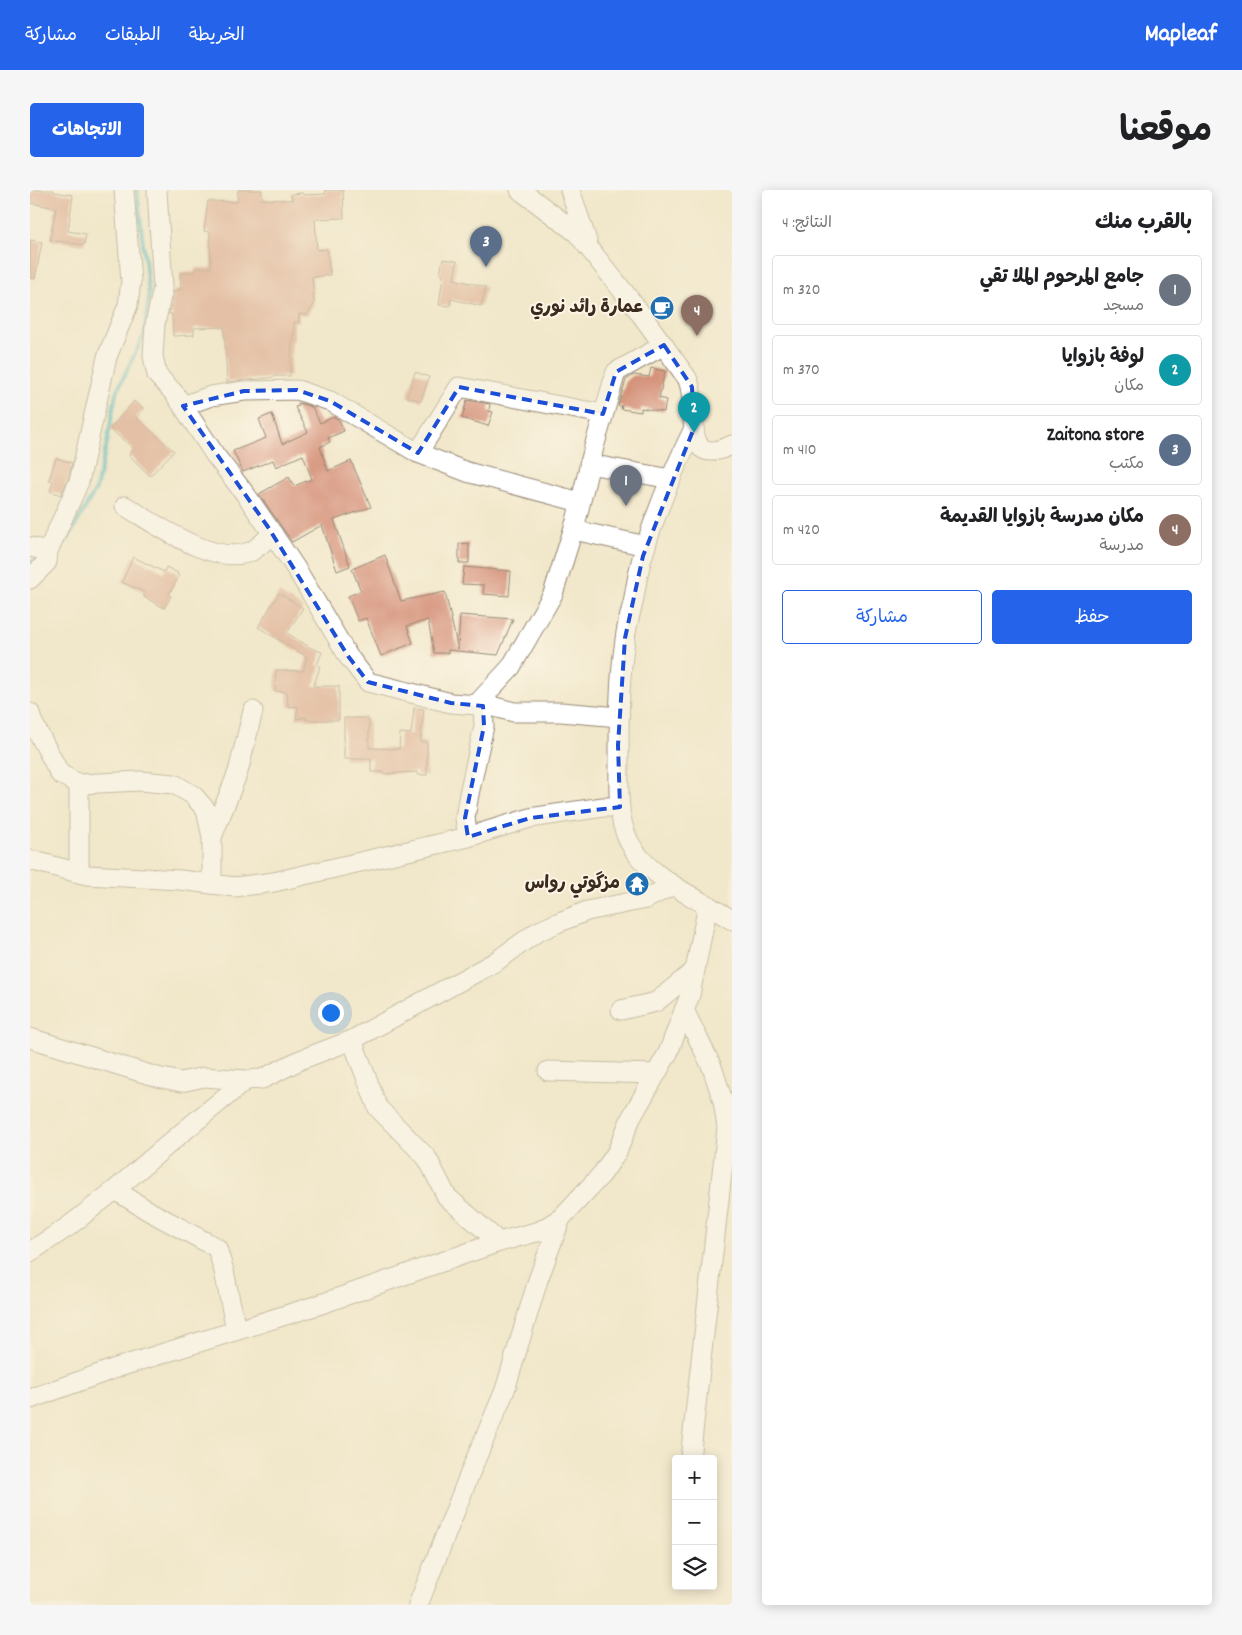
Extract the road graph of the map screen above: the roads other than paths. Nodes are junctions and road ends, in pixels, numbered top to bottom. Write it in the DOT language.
graph roads {
  1 [pos="124,190"];
  2 [pos="157,190"];
  3 [pos="520,190"];
  4 [pos="570,190"];
  5 [pos="588,246"];
  6 [pos="664,345"];
  7 [pos="183,406"];
  8 [pos="603,414"];
  9 [pos="694,428"];
  10 [pos="732,445"];
  11 [pos="418,453"];
  12 [pos="589,464"];
  13 [pos="671,479"];
  14 [pos="580,502"];
  15 [pos="125,506"];
  16 [pos="574,530"];
  17 [pos="273,534"];
  18 [pos="646,546"];
  19 [pos="39,549"];
  20 [pos="30,579"];
  21 [pos="480,706"];
  22 [pos="253,711"];
  23 [pos="30,713"];
  24 [pos="619,717"];
  25 [pos="79,784"];
  26 [pos="620,807"];
  27 [pos="212,837"];
  28 [pos="468,837"];
  29 [pos="30,860"];
  30 [pos="79,873"];
  31 [pos="212,884"];
  32 [pos="673,885"];
  33 [pos="708,905"];
  34 [pos="732,920"];
  35 [pos="695,970"];
  36 [pos="621,1010"];
  37 [pos="684,1010"];
  38 [pos="30,1038"];
  39 [pos="352,1040"];
  40 [pos="548,1072"];
  41 [pos="656,1074"];
  42 [pos="246,1080"];
  43 [pos="115,1190"];
  44 [pos="561,1218"];
  45 [pos="499,1242"];
  46 [pos="30,1252"];
  47 [pos="236,1330"];
  48 [pos="30,1400"];
  49 [pos="690,1455"];
  50 [pos="418,1605"];
  1 -- 19 [label="street"];
  2 -- 7 [label="street"];
  3 -- 5 [label="street"];
  4 -- 5 [label="street"];
  5 -- 6 [label="street"];
  6 -- 8 [label="street"];
  6 -- 9 [label="street"];
  7 -- 11 [label="street"];
  7 -- 17 [label="street"];
  8 -- 11 [label="street"];
  8 -- 12 [label="street"];
  9 -- 10 [label="street"];
  9 -- 13 [label="street"];
  11 -- 14 [label="street"];
  12 -- 13 [label="street"];
  12 -- 14 [label="street"];
  13 -- 18 [label="street"];
  14 -- 16 [label="street"];
  15 -- 17 [label="street"];
  16 -- 18 [label="street"];
  16 -- 21 [label="street"];
  17 -- 21 [label="street"];
  18 -- 24 [label="street"];
  19 -- 20 [label="street"];
  21 -- 24 [label="street"];
  21 -- 28 [label="street"];
  22 -- 27 [label="street"];
  23 -- 25 [label="street"];
  24 -- 26 [label="street"];
  25 -- 27 [label="street"];
  25 -- 30 [label="street"];
  26 -- 28 [label="street"];
  26 -- 32 [label="street"];
  27 -- 31 [label="street"];
  28 -- 31 [label="street"];
  29 -- 30 [label="street"];
  30 -- 31 [label="street"];
  32 -- 33 [label="street"];
  32 -- 39 [label="street"];
  33 -- 34 [label="street"];
  33 -- 35 [label="street"];
  35 -- 36 [label="street"];
  35 -- 37 [label="street"];
  37 -- 41 [label="street"];
  37 -- 49 [label="street"];
  38 -- 42 [label="street"];
  39 -- 42 [label="street"];
  39 -- 45 [label="street"];
  40 -- 41 [label="street"];
  41 -- 44 [label="street"];
  42 -- 43 [label="street"];
  43 -- 46 [label="street"];
  43 -- 47 [label="street"];
  44 -- 45 [label="street"];
  44 -- 50 [label="street"];
  45 -- 47 [label="street"];
  47 -- 48 [label="street"];
}
